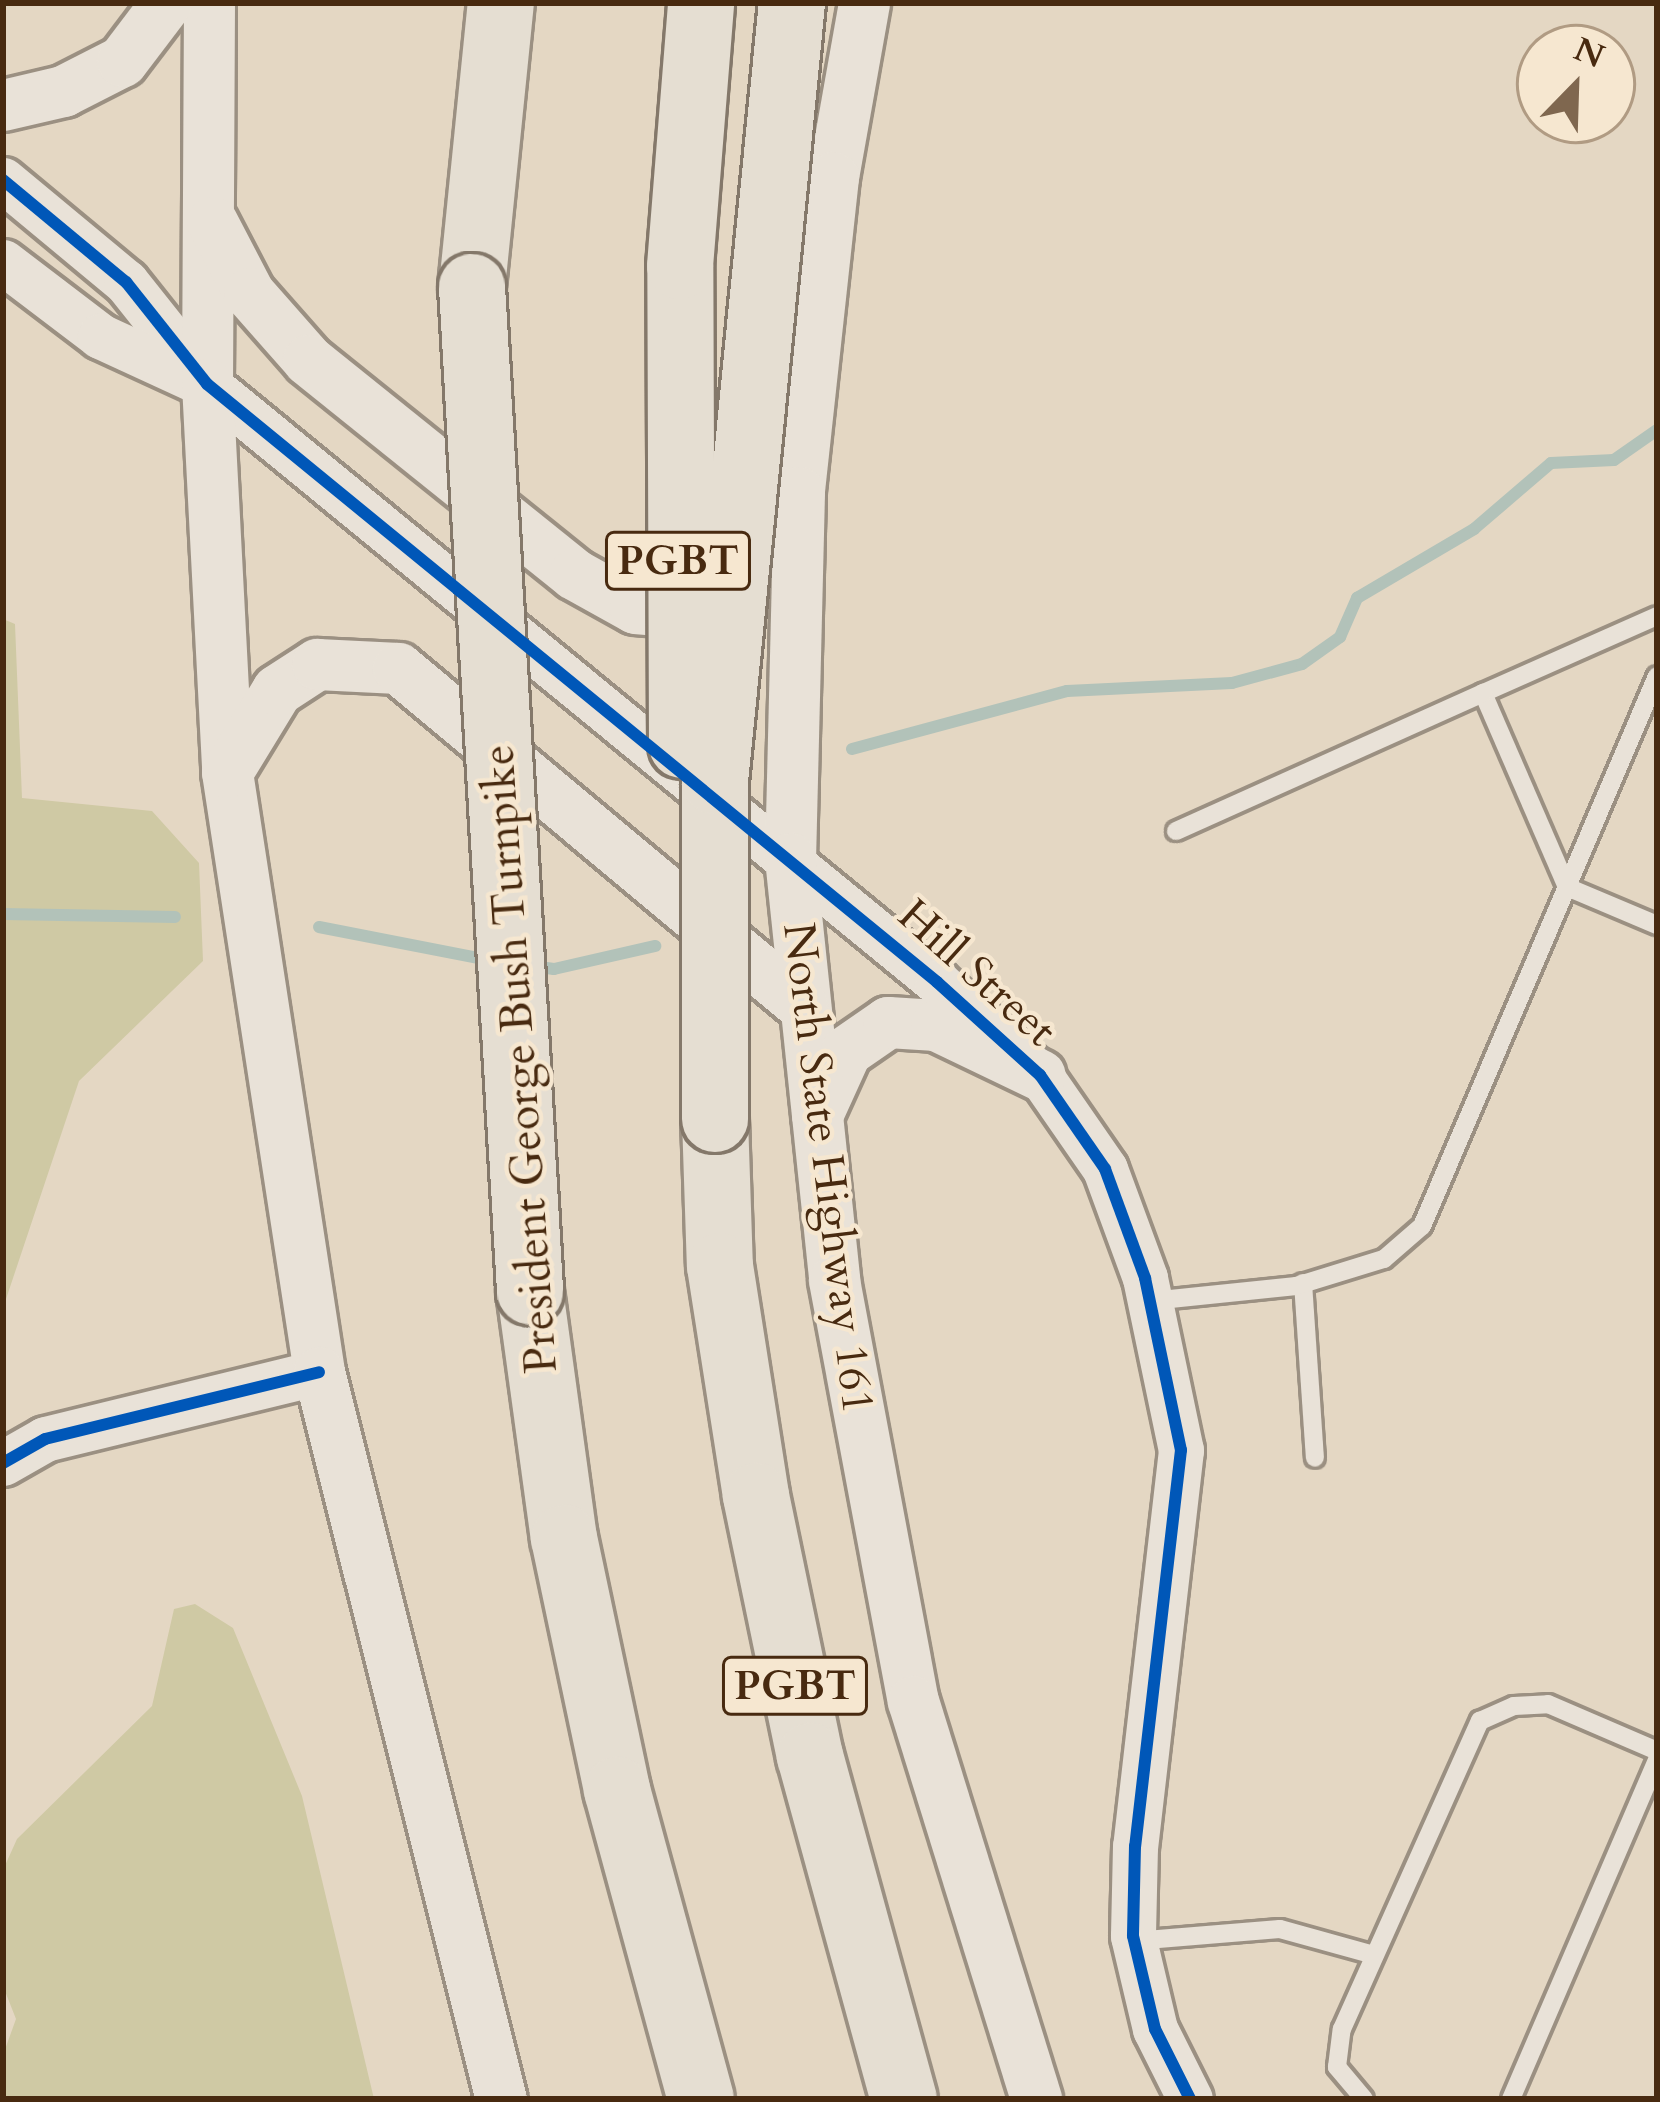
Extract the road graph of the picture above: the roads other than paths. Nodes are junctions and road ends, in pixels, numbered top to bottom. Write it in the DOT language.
graph roads {
  1 [pos="166,3"];
  2 [pos="209,3"];
  3 [pos="458,3"];
  4 [pos="501,3"];
  5 [pos="701,3"];
  6 [pos="792,3"];
  7 [pos="864,3"];
  8 [pos="3,105"];
  9 [pos="3,180"];
  10 [pos="208,216"];
  11 [pos="3,262"];
  12 [pos="472,287"];
  13 [pos="206,385"];
  14 [pos="799,491"];
  15 [pos="1657,616"];
  16 [pos="1657,676"];
  17 [pos="1483,693"];
  18 [pos="227,772"];
  19 [pos="1176,831"];
  20 [pos="790,858"];
  21 [pos="1567,887"];
  22 [pos="1657,926"];
  23 [pos="802,1004"];
  24 [pos="1040,1075"];
  25 [pos="817,1115"];
  26 [pos="715,1119"];
  27 [pos="1303,1283"];
  28 [pos="1151,1301"];
  29 [pos="319,1372"];
  30 [pos="1315,1458"];
  31 [pos="3,1463"];
  32 [pos="1657,1755"];
  33 [pos="1134,1941"];
  34 [pos="1374,1955"];
  35 [pos="501,2099"];
  36 [pos="701,2099"];
  37 [pos="904,2099"];
  38 [pos="1036,2099"];
  39 [pos="1190,2099"];
  40 [pos="1364,2099"];
  41 [pos="1511,2099"];
  1 -- 8 [label="main road"];
  2 -- 10 [label="main road"];
  3 -- 12 [label="highway"];
  4 -- 12 [label="highway, President George Bush Turnpike"];
  5 -- 26 [label="highway, PGBT, bridge"];
  6 -- 26 [label="highway, bridge"];
  7 -- 14 [label="main road, North State Highway 161"];
  9 -- 13 [label="street"];
  10 -- 13 [label="main road"];
  10 -- 14 [label="main road"];
  11 -- 13 [label="street"];
  12 -- 36 [label="highway, President George Bush Turnpike, bridge"];
  13 -- 18 [label="main road"];
  13 -- 20 [label="street, Hill Street"];
  14 -- 20 [label="main road, North State Highway 161"];
  15 -- 17 [label="lane"];
  16 -- 21 [label="lane"];
  17 -- 19 [label="lane"];
  17 -- 21 [label="lane"];
  18 -- 23 [label="main road"];
  18 -- 29 [label="main road"];
  20 -- 23 [label="main road, North State Highway 161"];
  20 -- 24 [label="street, Hill Street"];
  21 -- 22 [label="lane"];
  21 -- 27 [label="lane"];
  23 -- 25 [label="main road, North State Highway 161"];
  24 -- 25 [label="main road"];
  24 -- 28 [label="street, Hill Street"];
  25 -- 38 [label="main road, North State Highway 161"];
  26 -- 37 [label="highway, PGBT"];
  27 -- 28 [label="lane"];
  27 -- 30 [label="lane"];
  28 -- 33 [label="street, Hill Street"];
  29 -- 31 [label="street"];
  29 -- 35 [label="main road"];
  32 -- 34 [label="lane"];
  32 -- 41 [label="lane"];
  33 -- 34 [label="lane"];
  33 -- 39 [label="street, Hill Street"];
  34 -- 40 [label="lane"];
}
